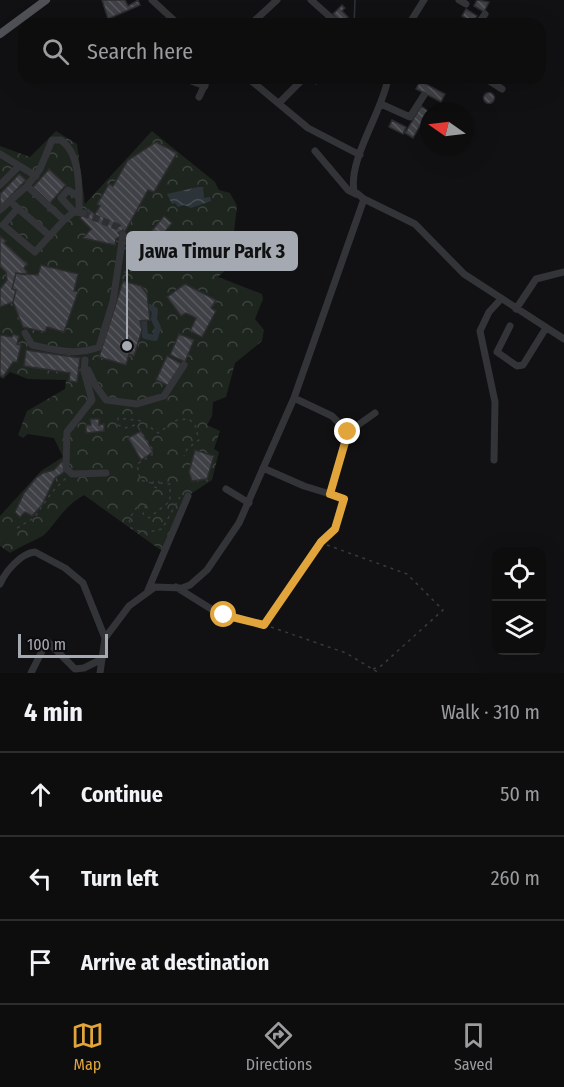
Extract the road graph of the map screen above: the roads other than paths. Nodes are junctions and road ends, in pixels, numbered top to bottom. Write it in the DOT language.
graph roads {
  1 [pos="46,0"];
  2 [pos="152,0"];
  3 [pos="277,0"];
  4 [pos="311,0"];
  5 [pos="424,0"];
  6 [pos="459,0"];
  7 [pos="466,4"];
  8 [pos="485,14"];
  9 [pos="22,18"];
  10 [pos="172,18"];
  11 [pos="258,18"];
  12 [pos="331,18"];
  13 [pos="413,18"];
  14 [pos="482,18"];
  15 [pos="18,21"];
  16 [pos="0,34"];
  17 [pos="200,84"];
  18 [pos="255,84"];
  19 [pos="298,84"];
  20 [pos="386,84"];
  21 [pos="494,84"];
  22 [pos="206,86"];
  23 [pos="502,89"];
  24 [pos="424,95"];
  25 [pos="199,97"];
  26 [pos="279,103"];
  27 [pos="381,104"];
  28 [pos="315,151"];
  29 [pos="0,154"];
  30 [pos="360,154"];
  31 [pos="19,165"];
  32 [pos="36,176"];
  33 [pos="0,185"];
  34 [pos="27,186"];
  35 [pos="356,195"];
  36 [pos="79,197"];
  37 [pos="364,199"];
  38 [pos="10,201"];
  39 [pos="18,208"];
  40 [pos="0,210"];
  41 [pos="78,212"];
  42 [pos="64,220"];
  43 [pos="123,235"];
  44 [pos="50,236"];
  45 [pos="564,272"];
  46 [pos="501,299"];
  47 [pos="516,309"];
  48 [pos="510,326"];
  49 [pos="546,328"];
  50 [pos="25,333"];
  51 [pos="564,339"];
  52 [pos="84,356"];
  53 [pos="184,365"];
  54 [pos="294,398"];
  55 [pos="375,413"];
  56 [pos="348,432"];
  57 [pos="494,460"];
  58 [pos="263,468"];
  59 [pos="106,473"];
  60 [pos="226,489"];
  61 [pos="330,494"];
  62 [pos="188,496"];
  63 [pos="249,503"];
  64 [pos="0,584"];
  65 [pos="176,587"];
  66 [pos="148,590"];
  67 [pos="105,638"];
  68 [pos="102,659"];
  69 [pos="31,673"];
  70 [pos="100,673"];
  1 -- 9 [label="main road"];
  2 -- 10 [label="street"];
  3 -- 11 [label="street"];
  4 -- 12 [label="street"];
  5 -- 13 [label="street"];
  6 -- 7 [label="street"];
  8 -- 14 [label="street"];
  15 -- 16 [label="main road"];
  17 -- 22 [label="street"];
  18 -- 26 [label="street"];
  19 -- 26 [label="street"];
  20 -- 27 [label="street"];
  21 -- 23 [label="street"];
  22 -- 25 [label="street"];
  24 -- 27 [label="street"];
  26 -- 30 [label="street"];
  27 -- 30 [label="street"];
  28 -- 35 [label="street"];
  29 -- 31 [label="street"];
  30 -- 35 [label="street"];
  31 -- 32 [label="street"];
  31 -- 33 [label="street"];
  32 -- 34 [label="street"];
  32 -- 36 [label="street"];
  34 -- 38 [label="street"];
  34 -- 42 [label="street"];
  35 -- 37 [label="street"];
  36 -- 41 [label="street"];
  36 -- 41 [label="street"];
  37 -- 46 [label="street"];
  37 -- 54 [label="street"];
  38 -- 39 [label="street"];
  38 -- 40 [label="street"];
  39 -- 44 [label="street"];
  39 -- 44 [label="street"];
  41 -- 42 [label="street"];
  42 -- 44 [label="street"];
  43 -- 52 [label="street"];
  45 -- 47 [label="street"];
  46 -- 47 [label="street"];
  46 -- 57 [label="street"];
  47 -- 49 [label="street"];
  48 -- 49 [label="street"];
  49 -- 51 [label="street"];
  50 -- 52 [label="street"];
  52 -- 53 [label="street"];
  52 -- 59 [label="street"];
  54 -- 56 [label="street"];
  54 -- 58 [label="street"];
  55 -- 56 [label="street"];
  56 -- 61 [label="street"];
  58 -- 61 [label="street"];
  58 -- 63 [label="street"];
  60 -- 63 [label="street"];
  61 -- 65 [label="street"];
  62 -- 66 [label="street"];
  63 -- 65 [label="street"];
  64 -- 67 [label="street"];
  65 -- 66 [label="street"];
  66 -- 67 [label="street"];
  67 -- 68 [label="street"];
  68 -- 69 [label="street"];
  68 -- 70 [label="street"];
}
